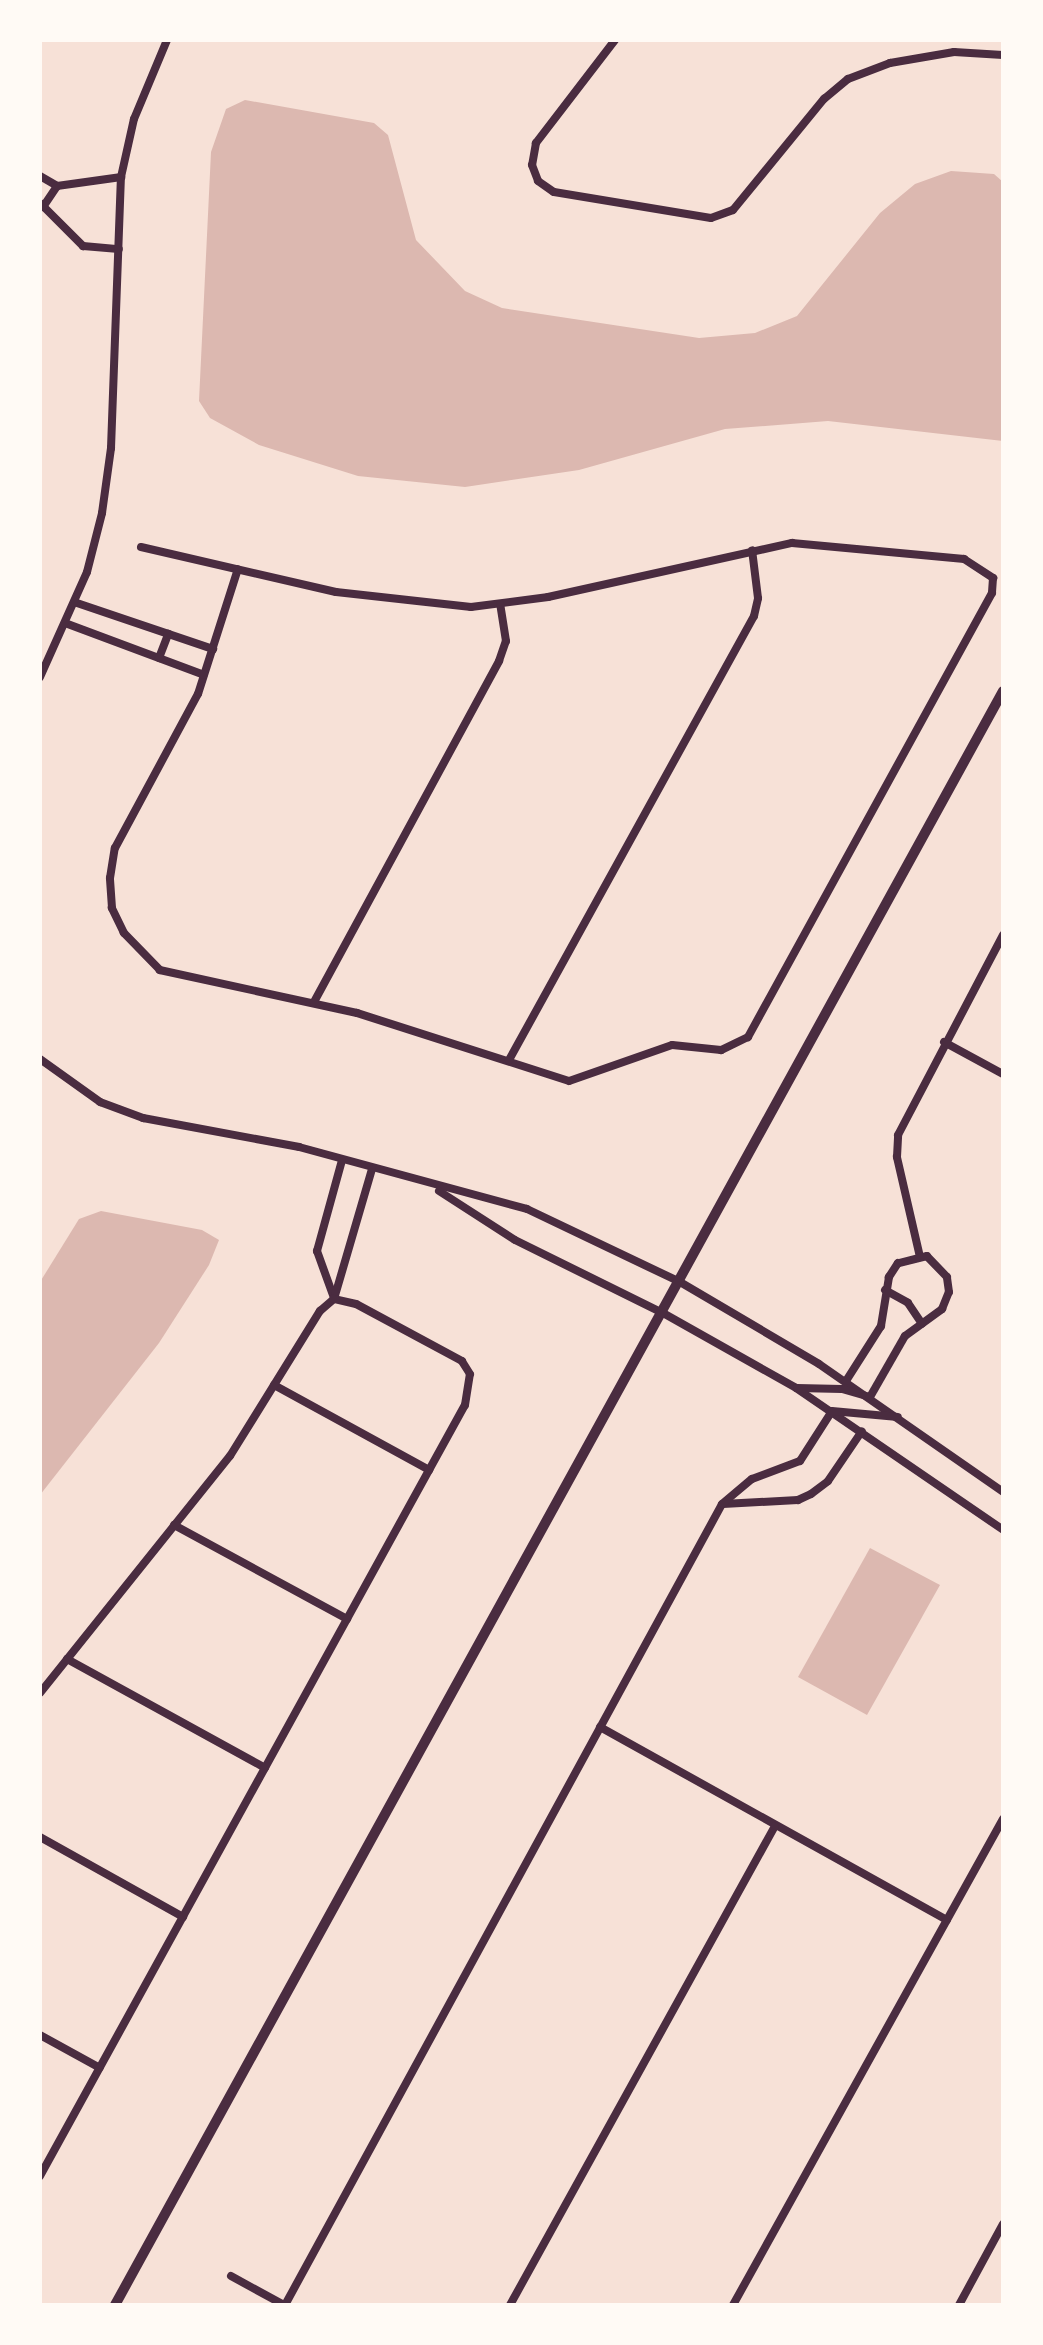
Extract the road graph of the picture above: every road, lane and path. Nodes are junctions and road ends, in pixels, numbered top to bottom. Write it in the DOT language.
graph roads {
  1 [pos="167,40"];
  2 [pos="615,40"];
  3 [pos="1003,55"];
  4 [pos="40,176"];
  5 [pos="121,177"];
  6 [pos="57,186"];
  7 [pos="42,205"];
  8 [pos="119,249"];
  9 [pos="141,547"];
  10 [pos="752,550"];
  11 [pos="238,569"];
  12 [pos="74,602"];
  13 [pos="500,604"];
  14 [pos="65,623"];
  15 [pos="168,634"];
  16 [pos="213,649"];
  17 [pos="159,658"];
  18 [pos="204,675"];
  19 [pos="40,677"];
  20 [pos="1003,691"];
  21 [pos="1003,935"];
  22 [pos="314,1002"];
  23 [pos="944,1042"];
  24 [pos="40,1059"];
  25 [pos="509,1060"];
  26 [pos="1003,1074"];
  27 [pos="342,1160"];
  28 [pos="372,1169"];
  29 [pos="435,1188"];
  30 [pos="920,1257"];
  31 [pos="680,1282"];
  32 [pos="885,1290"];
  33 [pos="334,1299"];
  34 [pos="663,1313"];
  35 [pos="922,1324"];
  36 [pos="846,1381"];
  37 [pos="274,1385"];
  38 [pos="796,1388"];
  39 [pos="870,1397"];
  40 [pos="832,1411"];
  41 [pos="898,1417"];
  42 [pos="862,1431"];
  43 [pos="429,1470"];
  44 [pos="1003,1492"];
  45 [pos="722,1504"];
  46 [pos="174,1525"];
  47 [pos="1003,1530"];
  48 [pos="347,1619"];
  49 [pos="67,1659"];
  50 [pos="40,1693"];
  51 [pos="600,1727"];
  52 [pos="265,1768"];
  53 [pos="1003,1819"];
  54 [pos="775,1826"];
  55 [pos="40,1837"];
  56 [pos="183,1917"];
  57 [pos="947,1920"];
  58 [pos="40,2035"];
  59 [pos="100,2068"];
  60 [pos="40,2176"];
  61 [pos="1003,2224"];
  62 [pos="231,2276"];
  63 [pos="115,2305"];
  64 [pos="284,2305"];
  65 [pos="510,2305"];
  66 [pos="733,2305"];
  67 [pos="959,2305"];
  1 -- 5 [label="street"];
  2 -- 3 [label="street"];
  4 -- 6 [label="street"];
  5 -- 6 [label="street"];
  5 -- 8 [label="street"];
  6 -- 7 [label="street"];
  7 -- 8 [label="street"];
  8 -- 12 [label="street"];
  9 -- 11 [label="street"];
  10 -- 13 [label="street"];
  10 -- 25 [label="street"];
  10 -- 25 [label="street"];
  11 -- 13 [label="street"];
  11 -- 16 [label="street"];
  12 -- 14 [label="street"];
  12 -- 15 [label="street"];
  13 -- 22 [label="street"];
  14 -- 17 [label="street"];
  14 -- 19 [label="street"];
  15 -- 16 [label="street"];
  15 -- 17 [label="street"];
  16 -- 18 [label="street"];
  17 -- 18 [label="street"];
  18 -- 22 [label="street"];
  20 -- 31 [label="street"];
  21 -- 23 [label="street"];
  22 -- 25 [label="street"];
  23 -- 26 [label="street"];
  23 -- 30 [label="street"];
  24 -- 27 [label="street"];
  27 -- 28 [label="street"];
  27 -- 33 [label="street"];
  28 -- 29 [label="street"];
  28 -- 33 [label="street"];
  29 -- 31 [label="street"];
  29 -- 34 [label="street"];
  30 -- 32 [label="street"];
  30 -- 35 [label="street"];
  31 -- 34 [label="street"];
  31 -- 36 [label="street"];
  32 -- 35 [label="street"];
  32 -- 36 [label="street"];
  33 -- 37 [label="street"];
  33 -- 43 [label="street"];
  34 -- 38 [label="street"];
  34 -- 63 [label="street"];
  35 -- 39 [label="street"];
  36 -- 39 [label="street"];
  37 -- 43 [label="street"];
  37 -- 46 [label="street"];
  38 -- 39 [label="street"];
  38 -- 40 [label="street"];
  39 -- 41 [label="street"];
  40 -- 41 [label="street"];
  40 -- 42 [label="street"];
  40 -- 45 [label="street"];
  41 -- 44 [label="street"];
  42 -- 45 [label="street"];
  42 -- 47 [label="street"];
  43 -- 48 [label="street"];
  45 -- 51 [label="street"];
  46 -- 48 [label="street"];
  46 -- 49 [label="street"];
  48 -- 52 [label="street"];
  49 -- 50 [label="street"];
  49 -- 52 [label="street"];
  51 -- 54 [label="street"];
  51 -- 64 [label="street"];
  52 -- 56 [label="street"];
  53 -- 57 [label="street"];
  54 -- 57 [label="street"];
  54 -- 65 [label="street"];
  55 -- 56 [label="street"];
  56 -- 59 [label="street"];
  57 -- 66 [label="street"];
  58 -- 59 [label="street"];
  59 -- 60 [label="street"];
  61 -- 67 [label="street"];
  62 -- 64 [label="street"];
}
